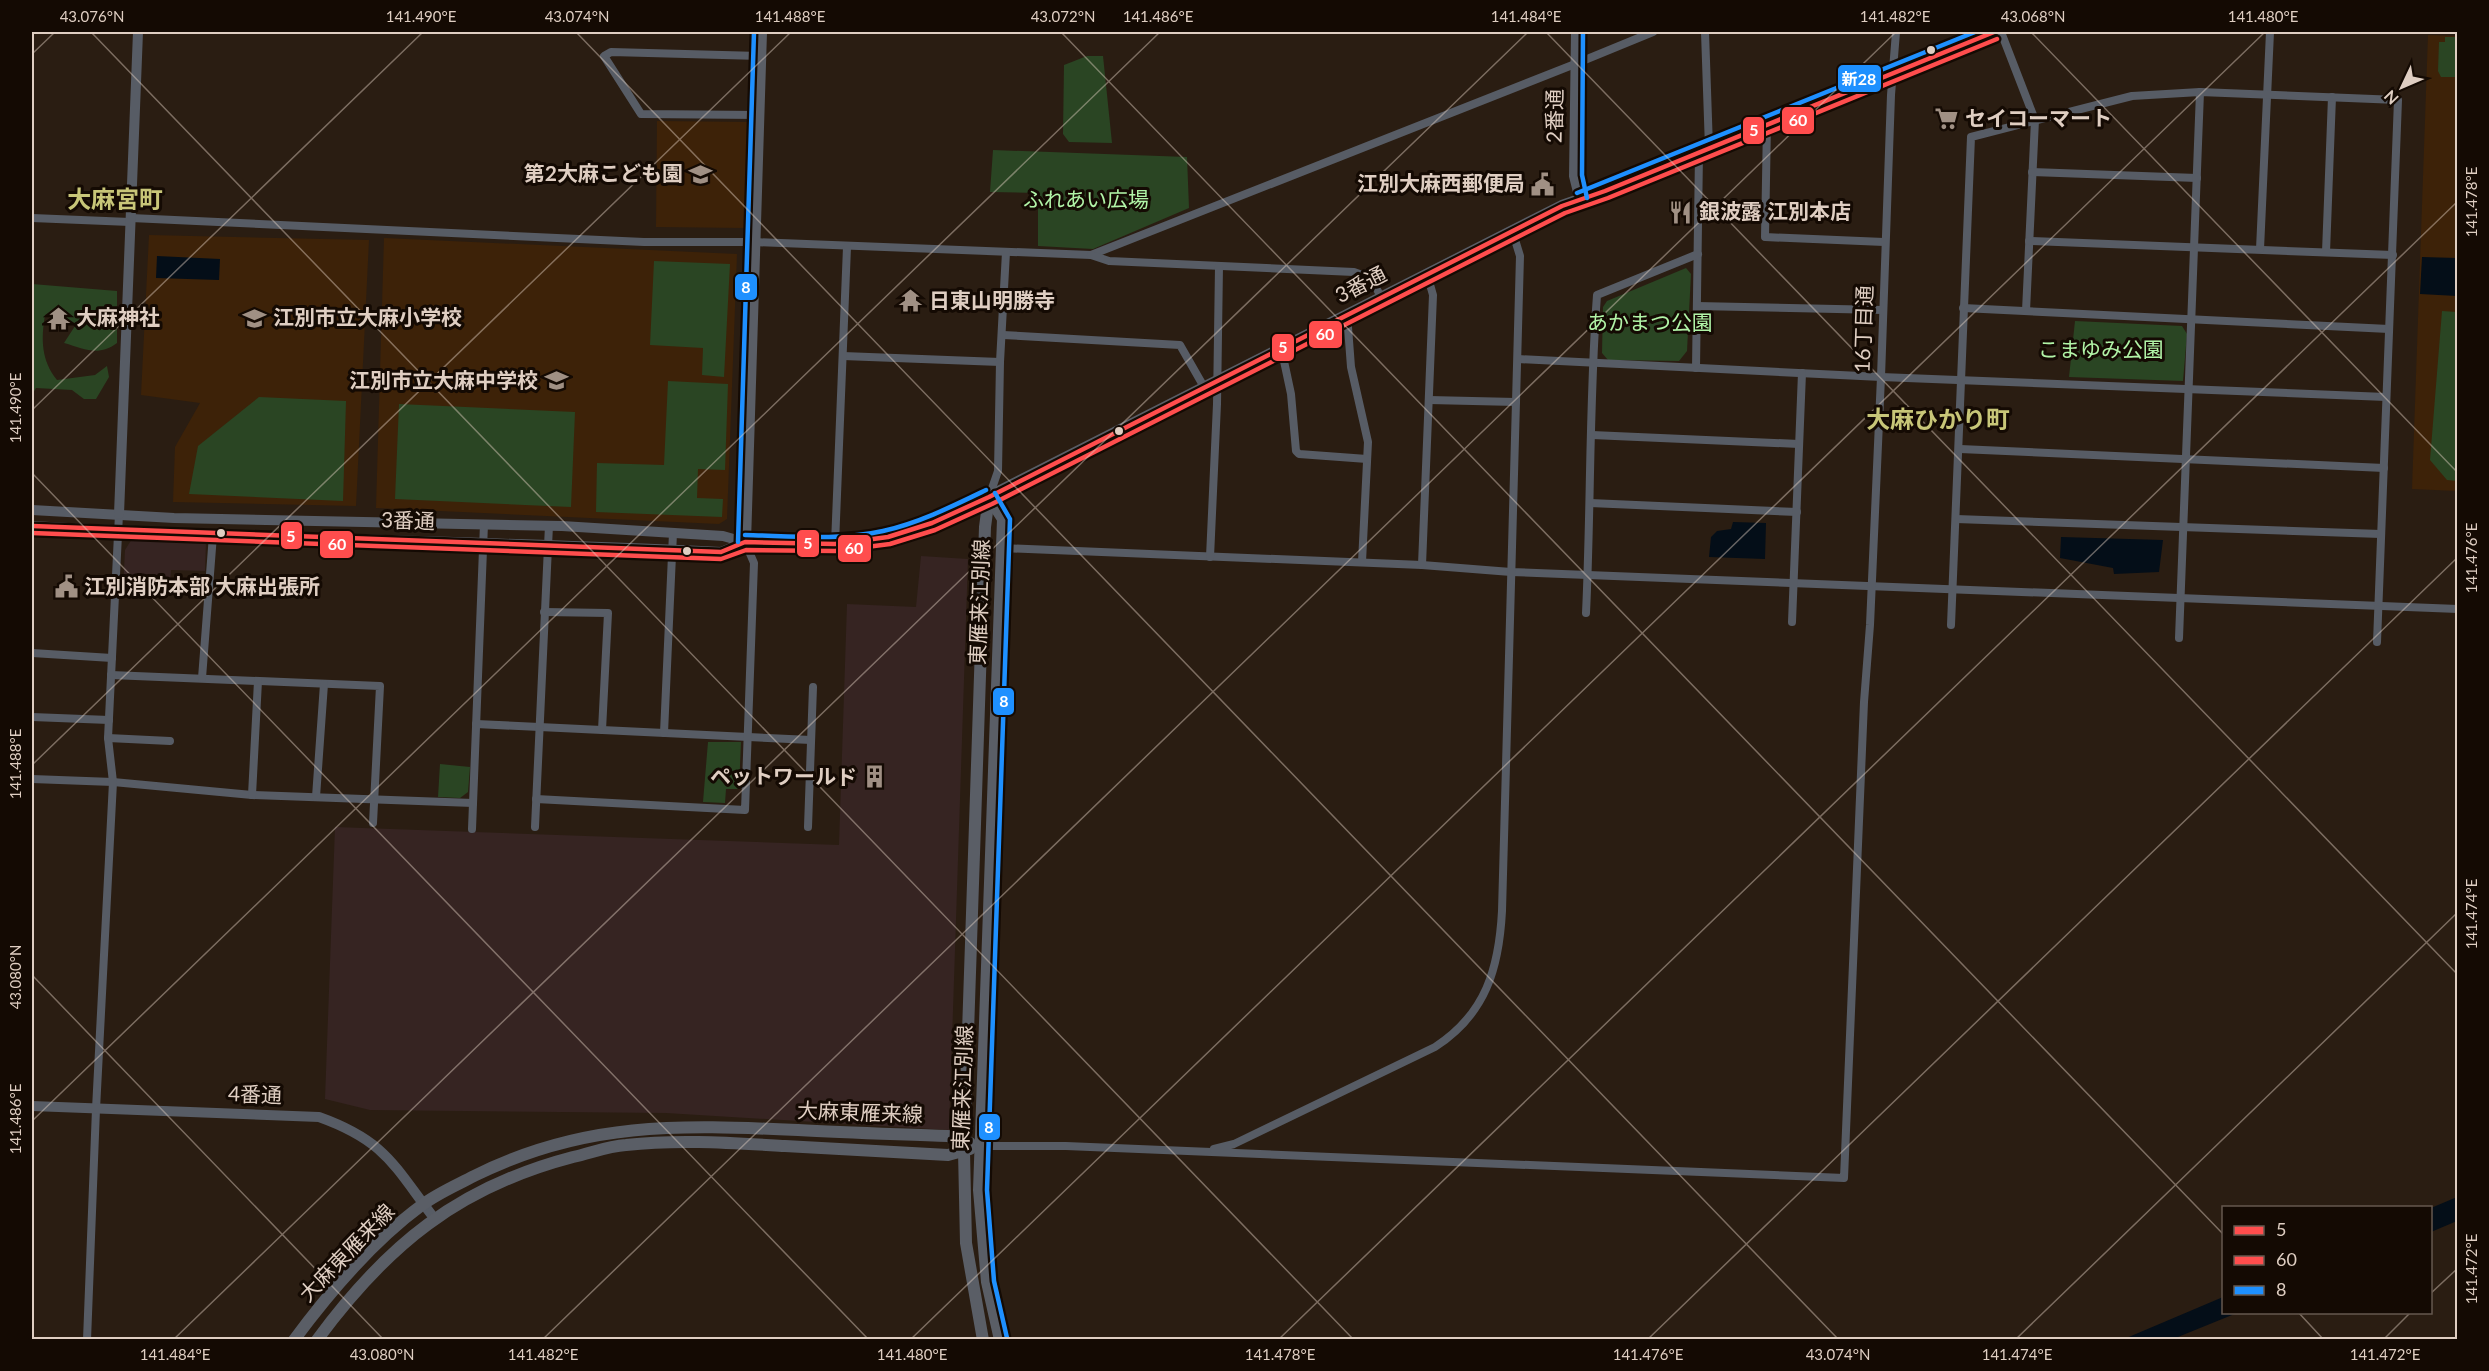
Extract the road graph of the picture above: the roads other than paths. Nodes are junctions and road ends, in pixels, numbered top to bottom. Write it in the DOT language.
graph roads {
  1 [pos="138,32"];
  2 [pos="761,32"];
  3 [pos="1576,32"];
  4 [pos="1653,32"];
  5 [pos="1705,32"];
  6 [pos="1896,32"];
  7 [pos="1994,32"];
  8 [pos="2001,32"];
  9 [pos="2270,32"];
  10 [pos="760,56"];
  11 [pos="1575,64"];
  12 [pos="1892,72"];
  13 [pos="2200,92"];
  14 [pos="2267,94"];
  15 [pos="2332,97"];
  16 [pos="759,115"];
  17 [pos="2035,120"];
  18 [pos="1767,123"];
  19 [pos="1704,150"];
  20 [pos="2032,172"];
  21 [pos="2197,177"];
  22 [pos="1580,200"];
  23 [pos="32,218"];
  24 [pos="130,220"];
  25 [pos="1512,230"];
  26 [pos="2029,241"];
  27 [pos="754,242"];
  28 [pos="1884,242"];
  29 [pos="847,247"];
  30 [pos="2194,247"];
  31 [pos="2260,249"];
  32 [pos="1006,252"];
  33 [pos="2326,252"];
  34 [pos="1698,254"];
  35 [pos="1091,255"];
  36 [pos="2393,255"];
  37 [pos="1219,266"];
  38 [pos="1427,274"];
  39 [pos="1381,297"];
  40 [pos="1697,306"];
  41 [pos="1963,308"];
  42 [pos="1883,310"];
  43 [pos="2026,311"];
  44 [pos="1347,314"];
  45 [pos="2192,319"];
  46 [pos="2389,329"];
  47 [pos="1003,335"];
  48 [pos="1281,347"];
  49 [pos="843,356"];
  50 [pos="1518,358"];
  51 [pos="1000,362"];
  52 [pos="1592,363"];
  53 [pos="1696,368"];
  54 [pos="1802,373"];
  55 [pos="1881,377"];
  56 [pos="1216,380"];
  57 [pos="1963,380"];
  58 [pos="1204,387"];
  59 [pos="2189,388"];
  60 [pos="2386,397"];
  61 [pos="1429,400"];
  62 [pos="1516,402"];
  63 [pos="1592,435"];
  64 [pos="1799,444"];
  65 [pos="1960,449"];
  66 [pos="2186,458"];
  67 [pos="1367,459"];
  68 [pos="2384,468"];
  69 [pos="989,497"];
  70 [pos="1590,503"];
  71 [pos="32,510"];
  72 [pos="1797,512"];
  73 [pos="119,514"];
  74 [pos="1956,519"];
  75 [pos="484,524"];
  76 [pos="549,525"];
  77 [pos="32,526"];
  78 [pos="2183,527"];
  79 [pos="119,531"];
  80 [pos="673,533"];
  81 [pos="2381,534"];
  82 [pos="213,535"];
  83 [pos="483,542"];
  84 [pos="745,542"];
  85 [pos="547,544"];
  86 [pos="835,544"];
  87 [pos="1002,548"];
  88 [pos="672,549"];
  89 [pos="1210,557"];
  90 [pos="1362,562"];
  91 [pos="1422,565"];
  92 [pos="1511,572"];
  93 [pos="1588,575"];
  94 [pos="1794,583"];
  95 [pos="1871,586"];
  96 [pos="1953,590"];
  97 [pos="2180,599"];
  98 [pos="2377,606"];
  99 [pos="2457,609"];
  100 [pos="544,612"];
  101 [pos="1586,613"];
  102 [pos="1792,622"];
  103 [pos="1951,625"];
  104 [pos="2179,638"];
  105 [pos="2377,642"];
  106 [pos="32,653"];
  107 [pos="112,658"];
  108 [pos="111,675"];
  109 [pos="202,678"];
  110 [pos="258,681"];
  111 [pos="324,684"];
  112 [pos="813,687"];
  113 [pos="32,717"];
  114 [pos="109,720"];
  115 [pos="476,724"];
  116 [pos="539,727"];
  117 [pos="602,730"];
  118 [pos="664,733"];
  119 [pos="748,737"];
  120 [pos="108,738"];
  121 [pos="811,740"];
  122 [pos="170,741"];
  123 [pos="32,778"];
  124 [pos="113,783"];
  125 [pos="252,795"];
  126 [pos="316,797"];
  127 [pos="536,799"];
  128 [pos="375,800"];
  129 [pos="473,803"];
  130 [pos="373,823"];
  131 [pos="535,827"];
  132 [pos="808,827"];
  133 [pos="472,829"];
  134 [pos="32,1106"];
  135 [pos="96,1109"];
  136 [pos="964,1146"];
  137 [pos="980,1146"];
  138 [pos="1194,1152"];
  139 [pos="423,1204"];
  140 [pos="434,1218"];
  141 [pos="87,1340"];
  142 [pos="294,1340"];
  143 [pos="317,1340"];
  144 [pos="983,1340"];
  145 [pos="1000,1340"];
  1 -- 24 [label="street"];
  2 -- 10 [label="main road"];
  3 -- 11 [label="street, 2番通"];
  4 -- 11 [label="street"];
  5 -- 19 [label="street"];
  6 -- 12 [label="street, 16丁目通"];
  7 -- 12 [label="main road, 3番通"];
  8 -- 17 [label="street"];
  9 -- 14 [label="street"];
  10 -- 16 [label="main road"];
  10 -- 16 [label="street"];
  11 -- 22 [label="street, 2番通"];
  11 -- 35 [label="street"];
  12 -- 18 [label="main road, 3番通"];
  12 -- 28 [label="street, 16丁目通"];
  13 -- 14 [label="street"];
  13 -- 17 [label="street"];
  13 -- 21 [label="street"];
  14 -- 15 [label="street"];
  14 -- 31 [label="street"];
  15 -- 33 [label="street"];
  15 -- 36 [label="street"];
  16 -- 27 [label="main road"];
  17 -- 20 [label="street"];
  17 -- 41 [label="street"];
  18 -- 19 [label="main road, 3番通"];
  18 -- 28 [label="street"];
  19 -- 22 [label="main road, 3番通"];
  19 -- 34 [label="street"];
  20 -- 21 [label="street"];
  20 -- 26 [label="street"];
  21 -- 30 [label="street"];
  22 -- 25 [label="main road, 3番通"];
  23 -- 24 [label="street"];
  24 -- 27 [label="street"];
  24 -- 73 [label="street"];
  25 -- 38 [label="main road, 3番通"];
  25 -- 50 [label="street"];
  26 -- 30 [label="street"];
  26 -- 43 [label="street"];
  27 -- 29 [label="street"];
  27 -- 84 [label="main road"];
  28 -- 42 [label="street, 16丁目通"];
  29 -- 32 [label="street"];
  29 -- 49 [label="street"];
  30 -- 31 [label="street"];
  30 -- 45 [label="street"];
  31 -- 33 [label="street"];
  32 -- 35 [label="street"];
  32 -- 47 [label="street"];
  33 -- 36 [label="street"];
  34 -- 40 [label="street"];
  34 -- 52 [label="street"];
  35 -- 37 [label="street"];
  36 -- 46 [label="street"];
  37 -- 39 [label="street"];
  37 -- 56 [label="street"];
  38 -- 39 [label="main road, 3番通"];
  38 -- 61 [label="street"];
  39 -- 44 [label="main road, 3番通"];
  40 -- 42 [label="street"];
  40 -- 53 [label="street"];
  41 -- 43 [label="street"];
  41 -- 57 [label="street"];
  42 -- 55 [label="street, 16丁目通"];
  43 -- 45 [label="street"];
  44 -- 48 [label="main road, 3番通"];
  44 -- 67 [label="street"];
  45 -- 46 [label="street"];
  45 -- 59 [label="street"];
  46 -- 60 [label="street"];
  47 -- 51 [label="street"];
  47 -- 58 [label="street"];
  48 -- 56 [label="main road, 3番通"];
  48 -- 67 [label="street"];
  49 -- 51 [label="street"];
  49 -- 86 [label="street"];
  50 -- 52 [label="street"];
  50 -- 62 [label="street"];
  51 -- 69 [label="street"];
  52 -- 53 [label="street"];
  52 -- 63 [label="street"];
  53 -- 54 [label="street"];
  54 -- 55 [label="street"];
  54 -- 64 [label="street"];
  55 -- 57 [label="street"];
  55 -- 95 [label="street, 16丁目通"];
  56 -- 58 [label="main road, 3番通"];
  56 -- 89 [label="street"];
  57 -- 59 [label="street"];
  57 -- 65 [label="street"];
  58 -- 69 [label="main road, 3番通"];
  59 -- 60 [label="street"];
  59 -- 66 [label="street"];
  60 -- 68 [label="street"];
  61 -- 62 [label="street"];
  61 -- 91 [label="street"];
  62 -- 92 [label="street"];
  63 -- 64 [label="street"];
  63 -- 70 [label="street"];
  64 -- 72 [label="street"];
  65 -- 66 [label="street"];
  65 -- 74 [label="street"];
  66 -- 68 [label="street"];
  66 -- 78 [label="street"];
  67 -- 90 [label="street"];
  68 -- 81 [label="street"];
  69 -- 86 [label="main road, 3番通"];
  69 -- 87 [label="main road, 東雁来江別線"];
  69 -- 136 [label="main road, 東雁来江別線"];
  70 -- 72 [label="street"];
  70 -- 93 [label="street"];
  71 -- 73 [label="street, 3番通"];
  72 -- 94 [label="street"];
  73 -- 75 [label="street, 3番通"];
  73 -- 79 [label="street"];
  74 -- 78 [label="street"];
  74 -- 96 [label="street"];
  75 -- 76 [label="street, 3番通"];
  75 -- 83 [label="street"];
  76 -- 80 [label="street, 3番通"];
  76 -- 85 [label="street"];
  77 -- 79 [label="street, 3番通"];
  78 -- 81 [label="street"];
  78 -- 97 [label="street"];
  79 -- 82 [label="street, 3番通"];
  79 -- 107 [label="street"];
  80 -- 84 [label="street, 3番通"];
  80 -- 88 [label="street"];
  81 -- 98 [label="street"];
  82 -- 83 [label="street, 3番通"];
  82 -- 109 [label="street"];
  83 -- 85 [label="street, 3番通"];
  83 -- 115 [label="street"];
  84 -- 86 [label="main road, 3番通"];
  84 -- 88 [label="street, 3番通"];
  84 -- 119 [label="street"];
  85 -- 88 [label="street, 3番通"];
  85 -- 100 [label="street"];
  87 -- 89 [label="street"];
  87 -- 137 [label="main road, 東雁来江別線"];
  88 -- 118 [label="street"];
  89 -- 90 [label="street"];
  90 -- 91 [label="street"];
  91 -- 92 [label="street"];
  92 -- 93 [label="street"];
  92 -- 138 [label="street"];
  93 -- 94 [label="street"];
  93 -- 101 [label="street"];
  94 -- 95 [label="street"];
  94 -- 102 [label="street"];
  95 -- 96 [label="street"];
  95 -- 138 [label="street, 16丁目通"];
  96 -- 97 [label="street"];
  96 -- 103 [label="street"];
  97 -- 98 [label="street"];
  97 -- 104 [label="street"];
  98 -- 99 [label="street"];
  98 -- 105 [label="street"];
  100 -- 116 [label="street"];
  100 -- 117 [label="street"];
  106 -- 107 [label="street"];
  107 -- 108 [label="street"];
  108 -- 109 [label="street"];
  108 -- 114 [label="street"];
  109 -- 110 [label="street"];
  110 -- 111 [label="street"];
  110 -- 125 [label="street"];
  111 -- 126 [label="street"];
  111 -- 128 [label="street"];
  112 -- 121 [label="street"];
  113 -- 114 [label="street"];
  114 -- 120 [label="street"];
  115 -- 116 [label="street"];
  115 -- 129 [label="street"];
  116 -- 117 [label="street"];
  116 -- 127 [label="street"];
  117 -- 118 [label="street"];
  118 -- 119 [label="street"];
  119 -- 121 [label="street"];
  119 -- 127 [label="street"];
  120 -- 122 [label="street"];
  120 -- 124 [label="street"];
  121 -- 132 [label="street"];
  123 -- 124 [label="street"];
  124 -- 125 [label="street"];
  124 -- 135 [label="street"];
  125 -- 126 [label="street"];
  126 -- 128 [label="street"];
  127 -- 131 [label="street"];
  128 -- 129 [label="street"];
  128 -- 130 [label="street"];
  129 -- 133 [label="street"];
  134 -- 135 [label="street, 4番通"];
  135 -- 139 [label="street, 4番通"];
  135 -- 141 [label="street"];
  136 -- 137 [label="main road, 大麻東雁来線"];
  136 -- 139 [label="main road, 大麻東雁来線"];
  136 -- 140 [label="main road, 大麻東雁来線"];
  136 -- 144 [label="main road, 東雁来江別線"];
  137 -- 138 [label="street"];
  137 -- 145 [label="main road, 東雁来江別線"];
  139 -- 140 [label="street, 4番通"];
  139 -- 142 [label="main road, 大麻東雁来線"];
  140 -- 143 [label="main road, 大麻東雁来線"];
}
